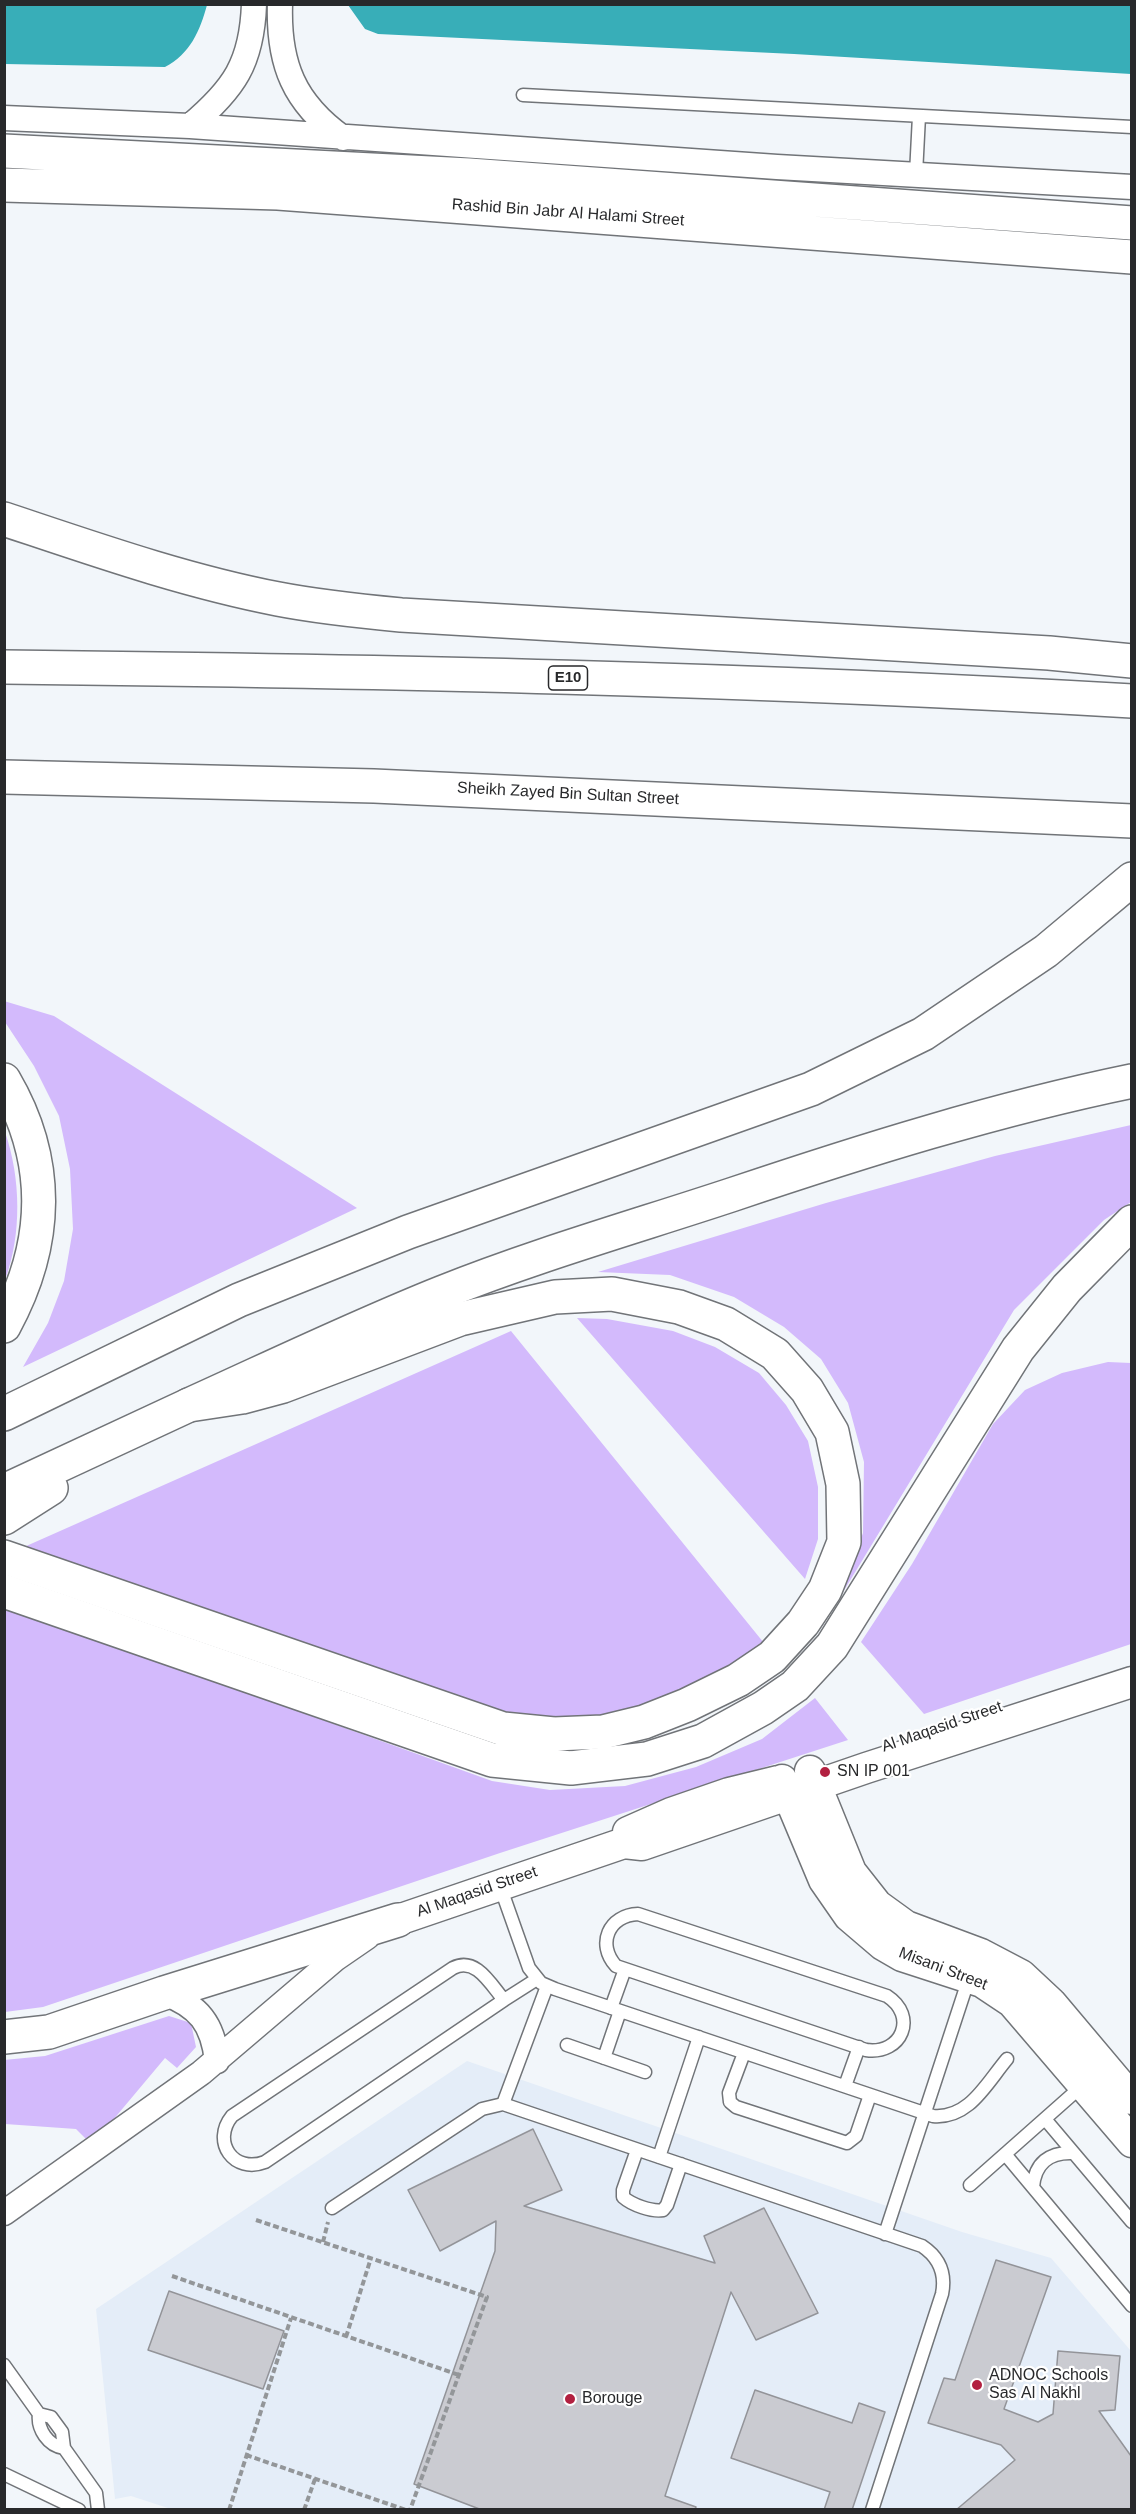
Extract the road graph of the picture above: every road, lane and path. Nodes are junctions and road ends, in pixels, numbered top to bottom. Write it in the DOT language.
graph roads {
  1 [pos="254,4"];
  2 [pos="280,4"];
  3 [pos="523,95"];
  4 [pos="919,116"];
  5 [pos="4,118"];
  6 [pos="190,126"];
  7 [pos="1131,127"];
  8 [pos="343,138"];
  9 [pos="4,151"];
  10 [pos="916,174"];
  11 [pos="4,185"];
  12 [pos="1131,186"];
  13 [pos="1131,223"];
  14 [pos="1131,257"];
  15 [pos="4,519"];
  16 [pos="1131,661"];
  17 [pos="4,667"];
  18 [pos="1131,701"];
  19 [pos="4,777"];
  20 [pos="1131,821"];
  21 [pos="1131,879"];
  22 [pos="4,1080"];
  23 [pos="1131,1081"];
  24 [pos="1131,1222"];
  25 [pos="4,1326"];
  26 [pos="189,1406"];
  27 [pos="4,1414"];
  28 [pos="104,1445"];
  29 [pos="4,1491"];
  30 [pos="4,1518"];
  31 [pos="4,1557"];
  32 [pos="4,1591"];
  33 [pos="1131,1663"];
  34 [pos="1131,1682"];
  35 [pos="1031,1706"];
  36 [pos="813,1778"];
  37 [pos="785,1788"];
  38 [pos="500,1884"];
  39 [pos="398,1920"];
  40 [pos="625,1969"];
  41 [pos="970,1977"];
  42 [pos="542,1982"];
  43 [pos="164,1993"];
  44 [pos="504,2000"];
  45 [pos="616,2010"];
  46 [pos="4,2037"];
  47 [pos="699,2037"];
  48 [pos="567,2045"];
  49 [pos="858,2047"];
  50 [pos="744,2053"];
  51 [pos="604,2058"];
  52 [pos="1007,2059"];
  53 [pos="217,2061"];
  54 [pos="645,2072"];
  55 [pos="1094,2075"];
  56 [pos="845,2086"];
  57 [pos="870,2095"];
  58 [pos="1131,2099"];
  59 [pos="504,2104"];
  60 [pos="925,2114"];
  61 [pos="1045,2120"];
  62 [pos="1131,2142"];
  63 [pos="637,2150"];
  64 [pos="1072,2152"];
  65 [pos="1005,2154"];
  66 [pos="659,2157"];
  67 [pos="681,2164"];
  68 [pos="969,2185"];
  69 [pos="1032,2187"];
  70 [pos="332,2208"];
  71 [pos="4,2213"];
  72 [pos="256,2220"];
  73 [pos="1131,2222"];
  74 [pos="885,2234"];
  75 [pos="371,2258"];
  76 [pos="172,2276"];
  77 [pos="1131,2306"];
  78 [pos="291,2318"];
  79 [pos="346,2337"];
  80 [pos="4,2365"];
  81 [pos="459,2375"];
  82 [pos="246,2455"];
  83 [pos="4,2474"];
  84 [pos="315,2478"];
  85 [pos="80,2510"];
  86 [pos="98,2510"];
  87 [pos="229,2510"];
  88 [pos="304,2510"];
  89 [pos="408,2510"];
  90 [pos="872,2510"];
  1 -- 6 [label="street"];
  2 -- 8 [label="street"];
  3 -- 4 [label="lane"];
  4 -- 7 [label="lane"];
  4 -- 10 [label="lane"];
  5 -- 6 [label="street"];
  6 -- 8 [label="street"];
  8 -- 10 [label="street"];
  9 -- 13 [label="main road, Rashid Bin Jabr Al Halami Street"];
  10 -- 12 [label="street"];
  11 -- 14 [label="main road, Rashid Bin Jabr Al Halami Street"];
  15 -- 16 [label="main road"];
  17 -- 18 [label="main road, E10"];
  19 -- 20 [label="main road, Sheikh Zayed Bin Sultan Street"];
  21 -- 27 [label="main road"];
  22 -- 25 [label="main road"];
  23 -- 26 [label="main road"];
  24 -- 32 [label="main road"];
  26 -- 28 [label="main road"];
  26 -- 31 [label="main road"];
  28 -- 29 [label="main road"];
  28 -- 30 [label="main road"];
  33 -- 35 [label="street, Al Maqasid Street"];
  34 -- 35 [label="street, Al Maqasid Street"];
  35 -- 36 [label="street, Al Maqasid Street"];
  36 -- 37 [label="street, Al Maqasid Street"];
  36 -- 55 [label="street, Misani Street"];
  37 -- 38 [label="street, Al Maqasid Street"];
  37 -- 41 [label="street, Misani Street"];
  38 -- 39 [label="street, Al Maqasid Street"];
  38 -- 42 [label="lane"];
  39 -- 43 [label="main road"];
  39 -- 53 [label="street"];
  40 -- 45 [label="lane"];
  40 -- 49 [label="lane"];
  40 -- 49 [label="lane"];
  41 -- 55 [label="street, Misani Street"];
  41 -- 60 [label="lane"];
  42 -- 44 [label="lane"];
  42 -- 45 [label="lane"];
  42 -- 59 [label="lane"];
  43 -- 46 [label="main road"];
  43 -- 53 [label="street"];
  44 -- 44 [label="lane"];
  45 -- 47 [label="lane"];
  45 -- 51 [label="lane"];
  47 -- 50 [label="lane"];
  47 -- 66 [label="lane"];
  48 -- 51 [label="lane"];
  49 -- 56 [label="lane"];
  50 -- 56 [label="lane"];
  50 -- 57 [label="lane"];
  51 -- 54 [label="lane"];
  52 -- 60 [label="lane"];
  53 -- 71 [label="street"];
  55 -- 58 [label="street, Misani Street"];
  55 -- 61 [label="lane"];
  55 -- 62 [label="street, Misani Street"];
  56 -- 57 [label="lane"];
  57 -- 60 [label="lane"];
  59 -- 63 [label="lane"];
  59 -- 70 [label="lane"];
  60 -- 74 [label="lane"];
  61 -- 64 [label="lane"];
  61 -- 65 [label="lane"];
  63 -- 66 [label="lane"];
  63 -- 67 [label="lane"];
  64 -- 69 [label="lane"];
  64 -- 73 [label="lane"];
  65 -- 68 [label="lane"];
  65 -- 69 [label="lane"];
  66 -- 67 [label="lane"];
  67 -- 74 [label="lane"];
  69 -- 77 [label="lane"];
  72 -- 75 [label="path"];
  74 -- 90 [label="lane"];
  75 -- 79 [label="path"];
  75 -- 81 [label="path"];
  76 -- 78 [label="path"];
  78 -- 79 [label="path"];
  78 -- 82 [label="path"];
  79 -- 81 [label="path"];
  80 -- 86 [label="lane"];
  81 -- 89 [label="path"];
  82 -- 84 [label="path"];
  82 -- 87 [label="path"];
  83 -- 85 [label="lane"];
  84 -- 88 [label="path"];
  84 -- 89 [label="path"];
}
